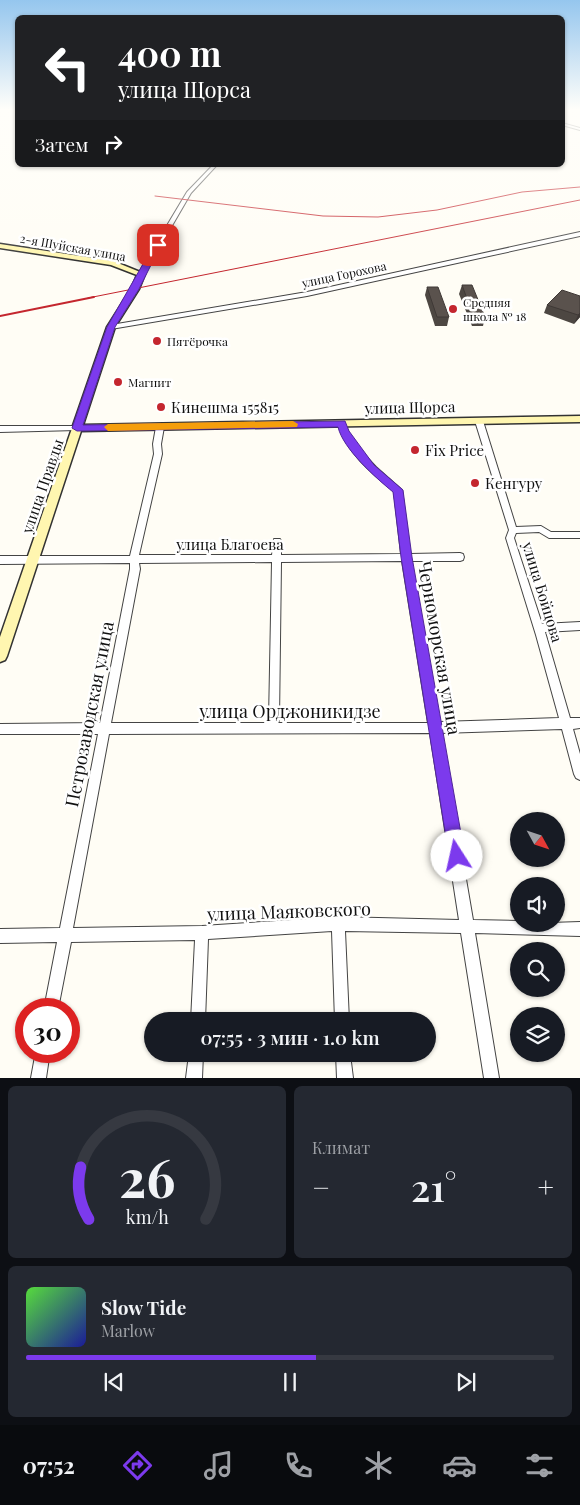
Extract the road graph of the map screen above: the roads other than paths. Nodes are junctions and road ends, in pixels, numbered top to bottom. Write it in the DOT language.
graph roads {
  1 [pos="213,167"];
  2 [pos="580,234"];
  3 [pos="0,246"];
  4 [pos="141,274"];
  5 [pos="111,327"];
  6 [pos="580,419"];
  7 [pos="479,421"];
  8 [pos="342,424"];
  9 [pos="160,426"];
  10 [pos="77,428"];
  11 [pos="0,429"];
  12 [pos="513,530"];
  13 [pos="580,535"];
  14 [pos="277,541"];
  15 [pos="406,557"];
  16 [pos="460,557"];
  17 [pos="277,558"];
  18 [pos="134,559"];
  19 [pos="0,560"];
  20 [pos="33,560"];
  21 [pos="580,626"];
  22 [pos="539,628"];
  23 [pos="0,656"];
  24 [pos="274,720"];
  25 [pos="564,723"];
  26 [pos="580,723"];
  27 [pos="105,728"];
  28 [pos="435,728"];
  29 [pos="0,729"];
  30 [pos="580,774"];
  31 [pos="338,924"];
  32 [pos="469,929"];
  33 [pos="580,929"];
  34 [pos="202,933"];
  35 [pos="0,936"];
  36 [pos="66,936"];
  37 [pos="54,998"];
  38 [pos="198,1012"];
  39 [pos="342,1012"];
  40 [pos="195,1062"];
  41 [pos="343,1062"];
  42 [pos="41,1063"];
  43 [pos="38,1078"];
  44 [pos="194,1078"];
  45 [pos="344,1078"];
  46 [pos="492,1078"];
  1 -- 4 [label="street"];
  2 -- 5 [label="street, улица Горохова"];
  3 -- 4 [label="street, 2-я Шуйская улица"];
  4 -- 5 [label="street, улица Правды"];
  5 -- 10 [label="street, улица Правды"];
  6 -- 7 [label="street, улица Щорса"];
  7 -- 8 [label="street, улица Щорса"];
  7 -- 12 [label="street, улица Бойцова"];
  8 -- 9 [label="street, улица Щорса"];
  8 -- 15 [label="street, Черноморская улица"];
  9 -- 10 [label="street, улица Щорса"];
  9 -- 18 [label="street, Петрозаводская улица"];
  10 -- 11 [label="street, улица Щорса"];
  10 -- 20 [label="street, улица Правды"];
  12 -- 13 [label="street"];
  12 -- 22 [label="street, улица Бойцова"];
  14 -- 17 [label="street"];
  15 -- 16 [label="street, улица Благоева"];
  15 -- 17 [label="street, улица Благоева"];
  15 -- 28 [label="street, Черноморская улица"];
  17 -- 18 [label="street, улица Благоева"];
  17 -- 24 [label="street"];
  18 -- 20 [label="street, улица Благоева"];
  18 -- 27 [label="street, Петрозаводская улица"];
  19 -- 20 [label="street, улица Благоева"];
  20 -- 23 [label="street, улица Правды"];
  21 -- 22 [label="street"];
  22 -- 25 [label="street, улица Бойцова"];
  25 -- 26 [label="street, улица Орджоникидзе"];
  25 -- 28 [label="street, улица Орджоникидзе"];
  25 -- 30 [label="street, улица Бойцова"];
  27 -- 28 [label="street, улица Орджоникидзе"];
  27 -- 29 [label="street, улица Орджоникидзе"];
  27 -- 36 [label="street, Петрозаводская улица"];
  28 -- 32 [label="street, Черноморская улица"];
  31 -- 32 [label="street, улица Маяковского"];
  31 -- 34 [label="street, улица Маяковского"];
  31 -- 39 [label="street"];
  32 -- 33 [label="street, улица Маяковского"];
  32 -- 46 [label="street, Черноморская улица"];
  34 -- 36 [label="street, улица Маяковского"];
  34 -- 38 [label="street"];
  35 -- 36 [label="street, улица Маяковского"];
  36 -- 37 [label="street, Петрозаводская улица"];
  40 -- 44 [label="street"];
  41 -- 45 [label="street"];
  42 -- 43 [label="street"];
}
